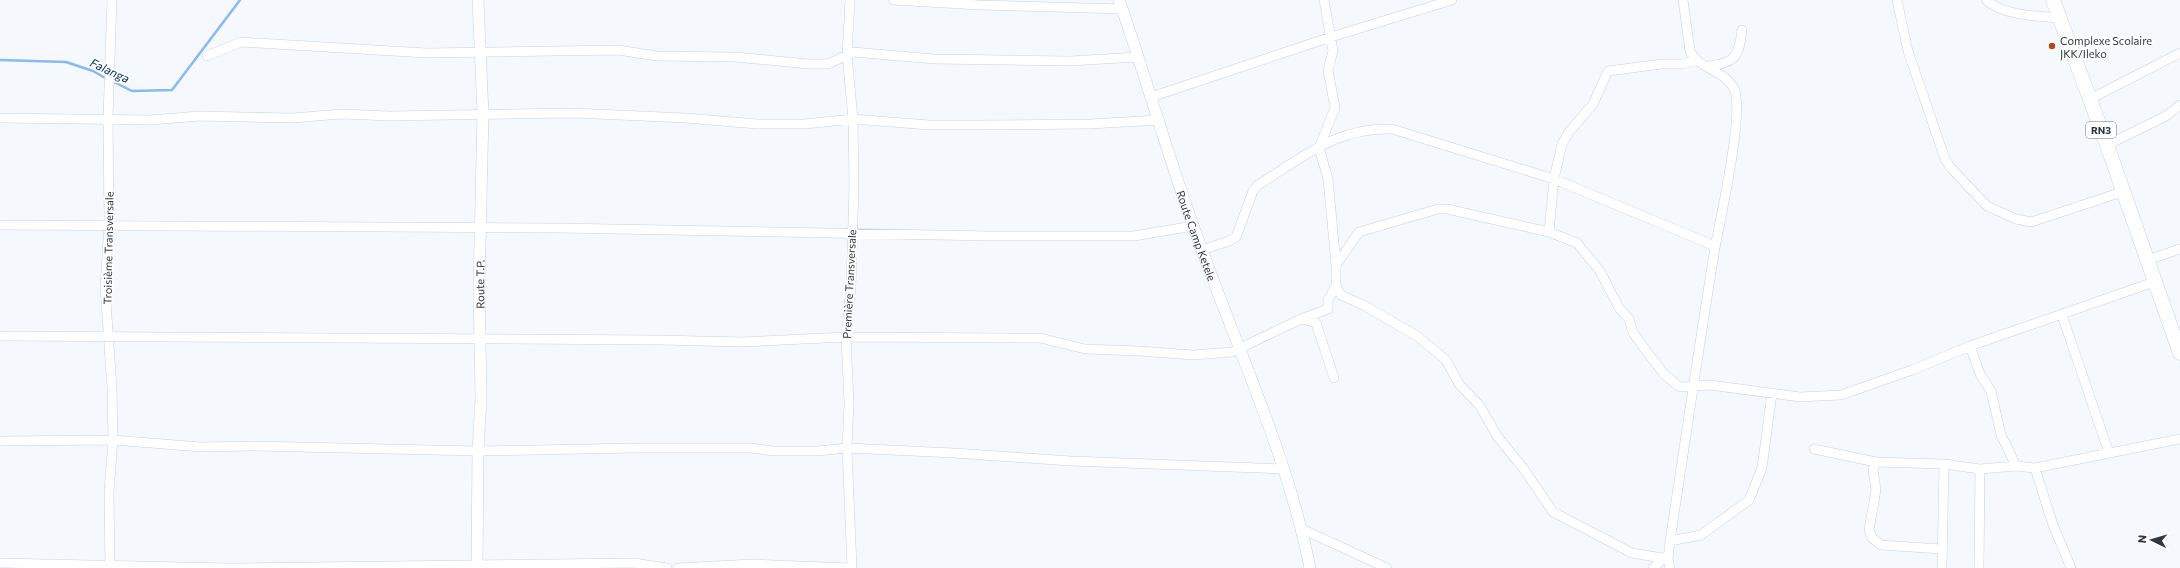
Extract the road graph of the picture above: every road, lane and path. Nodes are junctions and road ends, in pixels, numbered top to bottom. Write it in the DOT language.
graph roads {
  1 [pos="112,0"];
  2 [pos="478,0"];
  3 [pos="850,0"];
  4 [pos="893,0"];
  5 [pos="1324,0"];
  6 [pos="1452,0"];
  7 [pos="1683,0"];
  8 [pos="1897,0"];
  9 [pos="1986,0"];
  10 [pos="1120,4"];
  11 [pos="2054,11"];
  12 [pos="1742,30"];
  13 [pos="1331,37"];
  14 [pos="480,51"];
  15 [pos="2180,53"];
  16 [pos="847,55"];
  17 [pos="207,56"];
  18 [pos="1137,57"];
  19 [pos="1695,60"];
  20 [pos="1708,66"];
  21 [pos="1151,97"];
  22 [pos="2090,99"];
  23 [pos="2180,105"];
  24 [pos="483,114"];
  25 [pos="0,118"];
  26 [pos="108,118"];
  27 [pos="853,119"];
  28 [pos="1159,120"];
  29 [pos="2107,145"];
  30 [pos="1319,148"];
  31 [pos="1554,179"];
  32 [pos="2122,192"];
  33 [pos="109,224"];
  34 [pos="0,225"];
  35 [pos="1193,226"];
  36 [pos="481,228"];
  37 [pos="1549,232"];
  38 [pos="852,235"];
  39 [pos="1715,246"];
  40 [pos="2180,249"];
  41 [pos="1202,250"];
  42 [pos="2147,260"];
  43 [pos="1336,264"];
  44 [pos="2154,282"];
  45 [pos="1336,286"];
  46 [pos="2062,315"];
  47 [pos="1301,319"];
  48 [pos="109,335"];
  49 [pos="0,336"];
  50 [pos="846,337"];
  51 [pos="480,340"];
  52 [pos="1970,346"];
  53 [pos="1239,349"];
  54 [pos="2180,353"];
  55 [pos="1334,378"];
  56 [pos="1693,388"];
  57 [pos="1772,393"];
  58 [pos="2180,439"];
  59 [pos="113,440"];
  60 [pos="0,441"];
  61 [pos="848,448"];
  62 [pos="1814,449"];
  63 [pos="478,451"];
  64 [pos="2109,453"];
  65 [pos="1876,462"];
  66 [pos="1944,464"];
  67 [pos="2016,466"];
  68 [pos="2035,468"];
  69 [pos="1283,469"];
  70 [pos="1980,469"];
  71 [pos="1302,529"];
  72 [pos="1670,541"];
  73 [pos="1941,549"];
  74 [pos="1667,562"];
  75 [pos="0,563"];
  76 [pos="110,566"];
  77 [pos="477,567"];
  78 [pos="667,568"];
  79 [pos="678,568"];
  80 [pos="849,568"];
  81 [pos="852,568"];
  82 [pos="1310,568"];
  83 [pos="1387,568"];
  84 [pos="1653,568"];
  85 [pos="1942,568"];
  86 [pos="1979,568"];
  87 [pos="2071,568"];
  1 -- 26 [label="street, Troisième Transversale"];
  2 -- 14 [label="street, Route T.P."];
  3 -- 16 [label="street, Première Transversale"];
  4 -- 10 [label="street"];
  5 -- 13 [label="street"];
  6 -- 13 [label="street"];
  7 -- 19 [label="street"];
  8 -- 32 [label="street"];
  9 -- 11 [label="street"];
  10 -- 18 [label="street, Route Camp Ketele"];
  11 -- 22 [label="highway, RN3"];
  12 -- 20 [label="street"];
  13 -- 21 [label="street"];
  13 -- 30 [label="street"];
  14 -- 16 [label="street"];
  14 -- 17 [label="street"];
  14 -- 24 [label="street, Route T.P."];
  15 -- 22 [label="street"];
  16 -- 18 [label="street"];
  16 -- 27 [label="street, Première Transversale"];
  18 -- 21 [label="street, Route Camp Ketele"];
  19 -- 20 [label="street"];
  19 -- 31 [label="street"];
  20 -- 39 [label="street"];
  21 -- 28 [label="street, Route Camp Ketele"];
  22 -- 29 [label="highway, RN3"];
  23 -- 29 [label="street"];
  24 -- 26 [label="street"];
  24 -- 27 [label="street"];
  24 -- 36 [label="street, Route T.P."];
  25 -- 26 [label="street"];
  26 -- 33 [label="street, Troisième Transversale"];
  27 -- 28 [label="street"];
  27 -- 38 [label="street, Première Transversale"];
  28 -- 35 [label="street, Route Camp Ketele"];
  29 -- 32 [label="highway, RN3"];
  30 -- 31 [label="street"];
  30 -- 41 [label="street"];
  30 -- 43 [label="street"];
  31 -- 37 [label="street"];
  31 -- 39 [label="street"];
  32 -- 42 [label="highway, RN3"];
  33 -- 34 [label="street"];
  33 -- 36 [label="street"];
  33 -- 48 [label="street, Troisième Transversale"];
  35 -- 38 [label="street"];
  35 -- 41 [label="street, Route Camp Ketele"];
  36 -- 38 [label="street"];
  36 -- 51 [label="street, Route T.P."];
  37 -- 43 [label="street"];
  37 -- 56 [label="street"];
  38 -- 50 [label="street, Première Transversale"];
  39 -- 56 [label="street"];
  40 -- 42 [label="street"];
  41 -- 53 [label="street, Route Camp Ketele"];
  42 -- 44 [label="highway, RN3"];
  43 -- 45 [label="street"];
  44 -- 46 [label="street"];
  44 -- 54 [label="highway, RN3"];
  45 -- 47 [label="street"];
  45 -- 74 [label="street"];
  46 -- 52 [label="street"];
  46 -- 64 [label="street"];
  47 -- 53 [label="street"];
  47 -- 55 [label="street"];
  48 -- 49 [label="street"];
  48 -- 51 [label="street"];
  48 -- 59 [label="street, Troisième Transversale"];
  50 -- 51 [label="street"];
  50 -- 53 [label="street"];
  50 -- 61 [label="street, Première Transversale"];
  51 -- 63 [label="street, Route T.P."];
  52 -- 57 [label="street"];
  52 -- 67 [label="street"];
  53 -- 69 [label="street, Route Camp Ketele"];
  56 -- 57 [label="street"];
  56 -- 72 [label="street"];
  57 -- 72 [label="street"];
  58 -- 64 [label="street"];
  59 -- 60 [label="street"];
  59 -- 63 [label="street"];
  59 -- 76 [label="street, Troisième Transversale"];
  61 -- 63 [label="street"];
  61 -- 69 [label="street"];
  61 -- 81 [label="street, Première Transversale"];
  62 -- 65 [label="street"];
  63 -- 77 [label="street, Route T.P."];
  64 -- 68 [label="street"];
  65 -- 66 [label="street"];
  65 -- 73 [label="street"];
  66 -- 70 [label="street"];
  66 -- 73 [label="street"];
  67 -- 68 [label="street"];
  67 -- 70 [label="street"];
  68 -- 87 [label="street"];
  69 -- 71 [label="street, Route Camp Ketele"];
  70 -- 86 [label="street"];
  71 -- 82 [label="street, Route Camp Ketele"];
  71 -- 83 [label="street"];
  72 -- 74 [label="street"];
  73 -- 85 [label="street"];
  74 -- 84 [label="street"];
  75 -- 76 [label="street"];
  76 -- 77 [label="street"];
  77 -- 78 [label="street"];
  79 -- 80 [label="street"];
}
